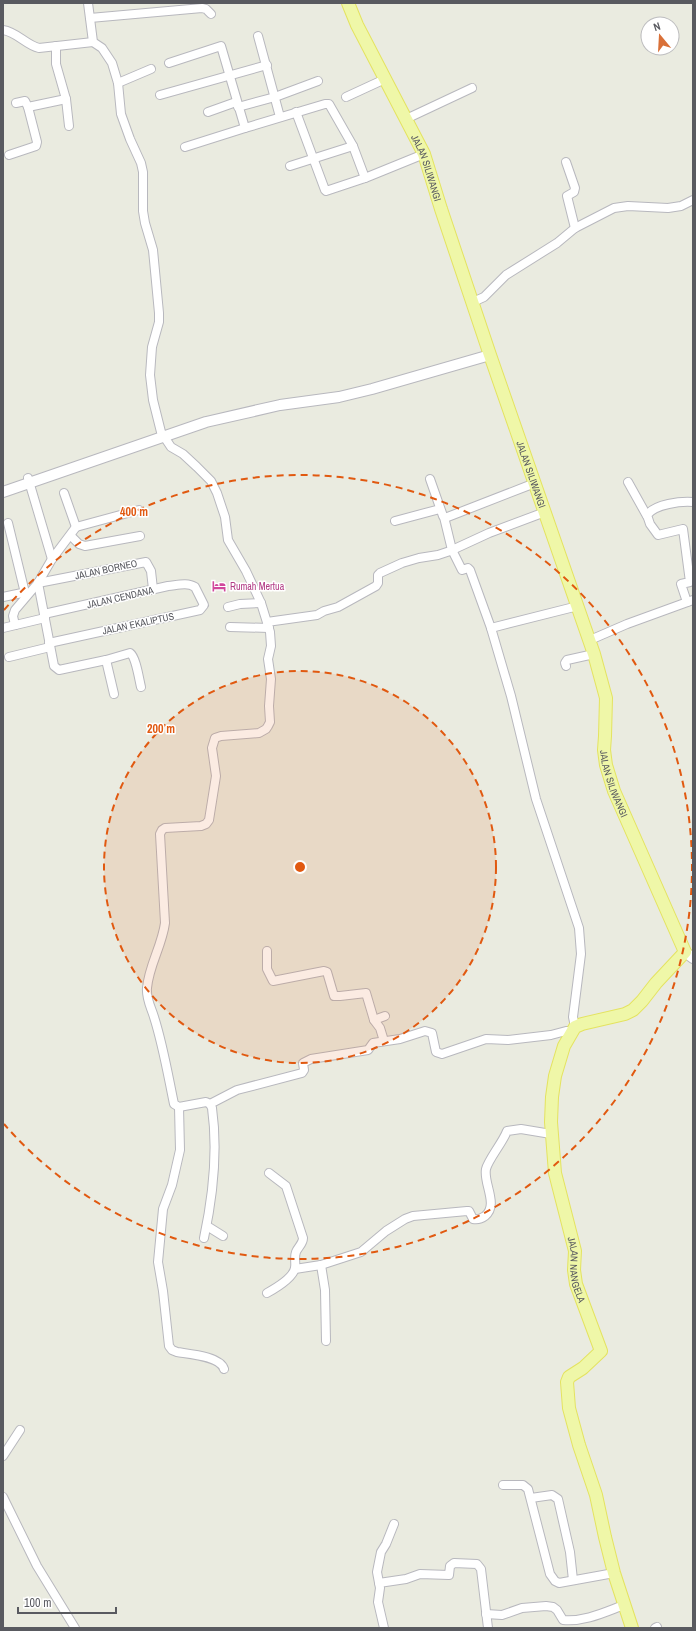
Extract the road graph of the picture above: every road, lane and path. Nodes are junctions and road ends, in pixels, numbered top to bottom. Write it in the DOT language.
graph roads {
  1 [pos="88,3"];
  2 [pos="348,3"];
  3 [pos="211,14"];
  4 [pos="90,18"];
  5 [pos="3,30"];
  6 [pos="258,36"];
  7 [pos="93,42"];
  8 [pos="56,46"];
  9 [pos="168,63"];
  10 [pos="267,65"];
  11 [pos="151,69"];
  12 [pos="229,76"];
  13 [pos="385,79"];
  14 [pos="318,81"];
  15 [pos="118,83"];
  16 [pos="472,88"];
  17 [pos="160,95"];
  18 [pos="274,97"];
  19 [pos="346,97"];
  20 [pos="66,98"];
  21 [pos="16,103"];
  22 [pos="237,104"];
  23 [pos="28,107"];
  24 [pos="208,112"];
  25 [pos="296,112"];
  26 [pos="280,117"];
  27 [pos="406,119"];
  28 [pos="69,126"];
  29 [pos="245,128"];
  30 [pos="353,146"];
  31 [pos="185,148"];
  32 [pos="9,154"];
  33 [pos="424,154"];
  34 [pos="312,158"];
  35 [pos="566,162"];
  36 [pos="290,166"];
  37 [pos="365,178"];
  38 [pos="693,200"];
  39 [pos="575,228"];
  40 [pos="472,302"];
  41 [pos="489,353"];
  42 [pos="162,434"];
  43 [pos="430,479"];
  44 [pos="29,480"];
  45 [pos="628,482"];
  46 [pos="535,483"];
  47 [pos="3,486"];
  48 [pos="3,492"];
  49 [pos="64,493"];
  50 [pos="693,502"];
  51 [pos="440,509"];
  52 [pos="139,510"];
  53 [pos="545,512"];
  54 [pos="647,516"];
  55 [pos="444,517"];
  56 [pos="395,521"];
  57 [pos="8,523"];
  58 [pos="76,527"];
  59 [pos="71,536"];
  60 [pos="140,536"];
  61 [pos="452,550"];
  62 [pos="52,559"];
  63 [pos="38,583"];
  64 [pos="195,587"];
  65 [pos="153,589"];
  66 [pos="27,593"];
  67 [pos="3,597"];
  68 [pos="690,601"];
  69 [pos="261,603"];
  70 [pos="578,606"];
  71 [pos="228,607"];
  72 [pos="44,616"];
  73 [pos="15,625"];
  74 [pos="268,625"];
  75 [pos="230,627"];
  76 [pos="3,628"];
  77 [pos="491,628"];
  78 [pos="590,640"];
  79 [pos="50,645"];
  80 [pos="594,654"];
  81 [pos="9,657"];
  82 [pos="106,660"];
  83 [pos="566,666"];
  84 [pos="141,687"];
  85 [pos="114,694"];
  86 [pos="267,951"];
  87 [pos="689,955"];
  88 [pos="385,1016"];
  89 [pos="374,1020"];
  90 [pos="573,1030"];
  91 [pos="384,1041"];
  92 [pos="210,1104"];
  93 [pos="180,1107"];
  94 [pos="551,1134"];
  95 [pos="269,1173"];
  96 [pos="207,1226"];
  97 [pos="223,1236"];
  98 [pos="204,1238"];
  99 [pos="321,1265"];
  100 [pos="295,1269"];
  101 [pos="267,1293"];
  102 [pos="326,1341"];
  103 [pos="224,1369"];
  104 [pos="20,1430"];
  105 [pos="3,1456"];
  106 [pos="503,1485"];
  107 [pos="3,1497"];
  108 [pos="531,1498"];
  109 [pos="394,1524"];
  110 [pos="614,1573"];
  111 [pos="572,1580"];
  112 [pos="379,1583"];
  113 [pos="624,1605"];
  114 [pos="486,1614"];
  115 [pos="74,1628"];
  116 [pos="384,1628"];
  117 [pos="488,1628"];
  118 [pos="632,1628"];
  1 -- 4 [label="street"];
  2 -- 13 [label="main road, JALAN SILIWANGI"];
  3 -- 4 [label="street"];
  4 -- 7 [label="street"];
  5 -- 8 [label="street"];
  6 -- 10 [label="street"];
  7 -- 8 [label="street"];
  7 -- 15 [label="street"];
  8 -- 20 [label="street"];
  9 -- 12 [label="street"];
  10 -- 12 [label="street"];
  10 -- 18 [label="street"];
  11 -- 15 [label="street"];
  12 -- 17 [label="street"];
  12 -- 22 [label="street"];
  13 -- 19 [label="street"];
  13 -- 27 [label="main road, JALAN SILIWANGI"];
  14 -- 18 [label="street"];
  15 -- 42 [label="street"];
  16 -- 27 [label="street"];
  18 -- 22 [label="street"];
  18 -- 26 [label="street"];
  20 -- 23 [label="street"];
  20 -- 28 [label="street"];
  21 -- 23 [label="street"];
  22 -- 24 [label="street"];
  22 -- 29 [label="street"];
  23 -- 32 [label="street"];
  25 -- 26 [label="street"];
  25 -- 30 [label="street"];
  25 -- 34 [label="street"];
  26 -- 29 [label="street"];
  27 -- 33 [label="main road, JALAN SILIWANGI"];
  29 -- 31 [label="street"];
  30 -- 34 [label="street"];
  30 -- 37 [label="street"];
  33 -- 37 [label="street"];
  33 -- 40 [label="main road, JALAN SILIWANGI"];
  34 -- 36 [label="street"];
  34 -- 37 [label="street"];
  35 -- 39 [label="street"];
  38 -- 39 [label="street"];
  39 -- 40 [label="street"];
  40 -- 41 [label="main road, JALAN SILIWANGI"];
  41 -- 42 [label="street"];
  41 -- 46 [label="main road, JALAN SILIWANGI"];
  42 -- 44 [label="street"];
  42 -- 69 [label="street"];
  43 -- 51 [label="street"];
  44 -- 47 [label="street"];
  44 -- 48 [label="street"];
  44 -- 62 [label="street"];
  45 -- 54 [label="street"];
  46 -- 53 [label="main road, JALAN SILIWANGI"];
  46 -- 55 [label="street"];
  49 -- 58 [label="street"];
  50 -- 54 [label="street"];
  51 -- 55 [label="street"];
  51 -- 56 [label="street"];
  52 -- 58 [label="street"];
  53 -- 61 [label="street"];
  53 -- 70 [label="main road, JALAN SILIWANGI"];
  54 -- 68 [label="street"];
  55 -- 61 [label="street"];
  57 -- 66 [label="street"];
  58 -- 59 [label="street"];
  59 -- 60 [label="street"];
  59 -- 62 [label="street"];
  61 -- 74 [label="street"];
  61 -- 77 [label="street"];
  62 -- 63 [label="street"];
  63 -- 65 [label="street, JALAN BORNEO"];
  63 -- 66 [label="street"];
  63 -- 72 [label="street"];
  64 -- 65 [label="street, JALAN CENDANA"];
  64 -- 79 [label="street, JALAN EKALIPTUS"];
  65 -- 72 [label="street, JALAN CENDANA"];
  66 -- 67 [label="street"];
  66 -- 73 [label="street"];
  68 -- 78 [label="street"];
  69 -- 71 [label="street"];
  69 -- 74 [label="street"];
  70 -- 77 [label="street"];
  70 -- 78 [label="main road, JALAN SILIWANGI"];
  72 -- 73 [label="street, JALAN CENDANA"];
  72 -- 79 [label="street"];
  73 -- 76 [label="street, JALAN CENDANA"];
  74 -- 75 [label="street"];
  74 -- 93 [label="street"];
  77 -- 90 [label="street"];
  78 -- 80 [label="main road, JALAN SILIWANGI"];
  79 -- 81 [label="street"];
  79 -- 82 [label="street"];
  80 -- 83 [label="street"];
  80 -- 87 [label="main road, JALAN SILIWANGI"];
  82 -- 84 [label="street"];
  82 -- 85 [label="street"];
  86 -- 89 [label="street"];
  87 -- 90 [label="main road"];
  88 -- 89 [label="street"];
  89 -- 91 [label="street"];
  90 -- 91 [label="street"];
  90 -- 94 [label="main road, JALAN NANGELA"];
  91 -- 92 [label="street"];
  92 -- 93 [label="street"];
  92 -- 96 [label="street"];
  93 -- 103 [label="street"];
  94 -- 99 [label="street"];
  94 -- 110 [label="main road, JALAN NANGELA"];
  95 -- 100 [label="street"];
  96 -- 97 [label="street"];
  96 -- 98 [label="street"];
  99 -- 100 [label="street"];
  99 -- 102 [label="street"];
  100 -- 101 [label="street"];
  104 -- 105 [label="street"];
  106 -- 108 [label="street"];
  107 -- 115 [label="street"];
  108 -- 111 [label="street"];
  108 -- 111 [label="street"];
  109 -- 112 [label="street"];
  110 -- 111 [label="street"];
  110 -- 113 [label="main road, JALAN NANGELA"];
  112 -- 114 [label="street"];
  112 -- 116 [label="street"];
  113 -- 114 [label="street"];
  113 -- 118 [label="main road, JALAN NANGELA"];
  114 -- 117 [label="street"];
}
